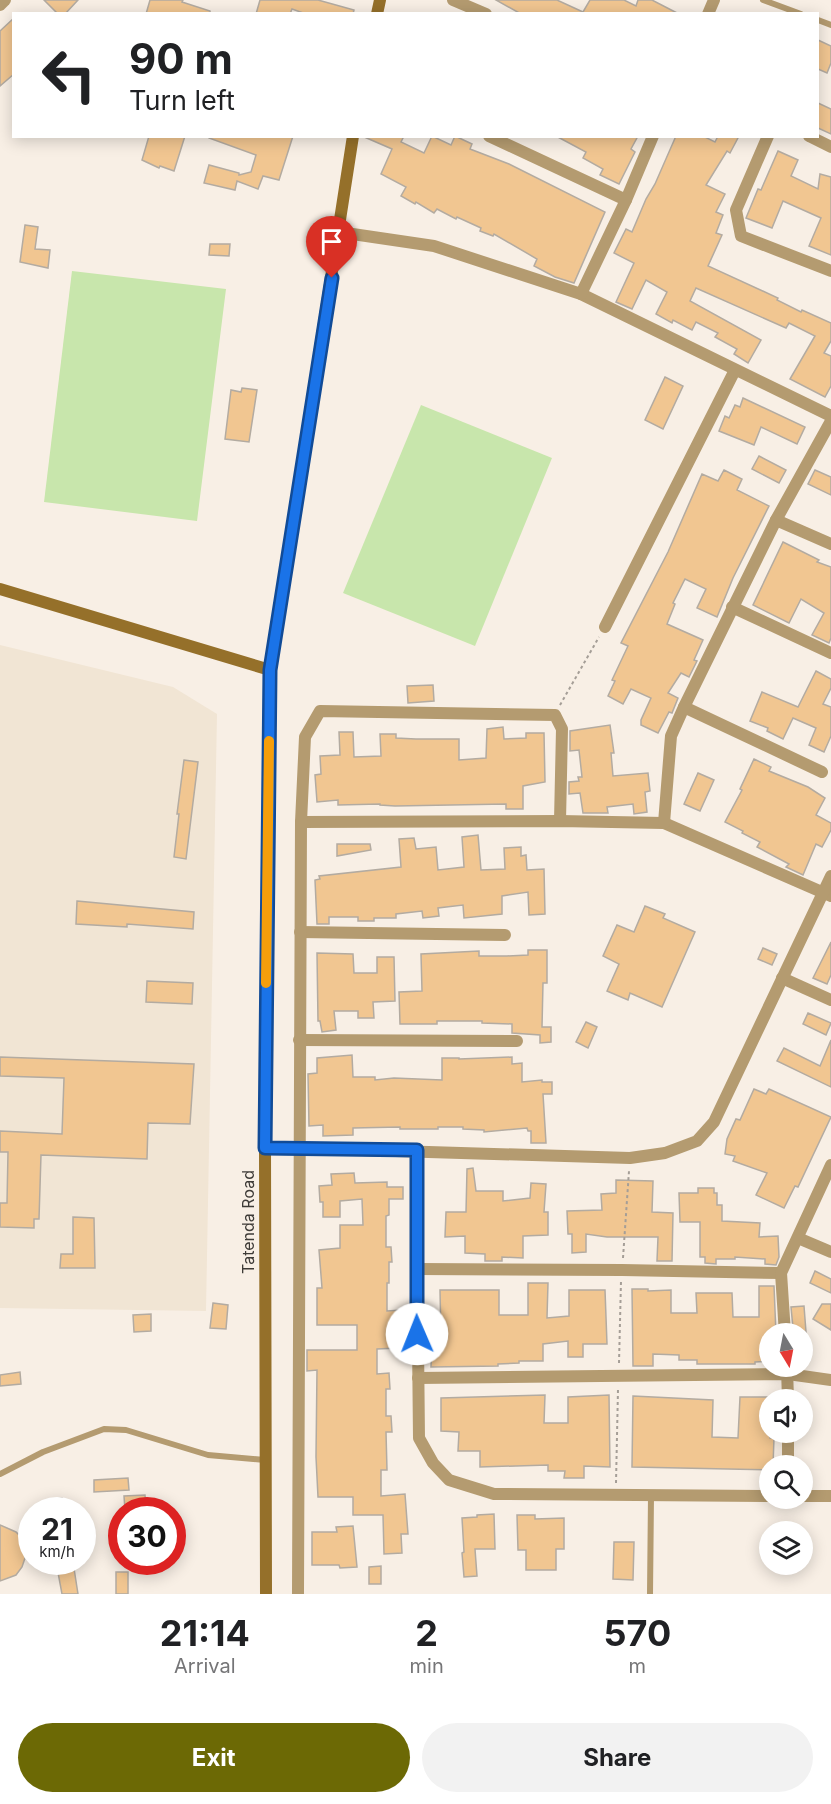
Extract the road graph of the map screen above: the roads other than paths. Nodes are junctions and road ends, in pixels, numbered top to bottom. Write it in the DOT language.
graph roads {
  1 [pos="5,0"];
  2 [pos="453,0"];
  3 [pos="763,0"];
  4 [pos="0,5"];
  5 [pos="481,12"];
  6 [pos="796,12"];
  7 [pos="353,138"];
  8 [pos="493,138"];
  9 [pos="652,138"];
  10 [pos="767,138"];
  11 [pos="813,138"];
  12 [pos="831,147"];
  13 [pos="626,200"];
  14 [pos="339,232"];
  15 [pos="831,271"];
  16 [pos="581,294"];
  17 [pos="735,369"];
  18 [pos="831,416"];
  19 [pos="831,421"];
  20 [pos="776,520"];
  21 [pos="831,544"];
  22 [pos="0,589"];
  23 [pos="732,607"];
  24 [pos="605,627"];
  25 [pos="831,653"];
  26 [pos="270,670"];
  27 [pos="684,707"];
  28 [pos="822,772"];
  29 [pos="560,821"];
  30 [pos="301,822"];
  31 [pos="664,823"];
  32 [pos="831,876"];
  33 [pos="827,895"];
  34 [pos="300,932"];
  35 [pos="505,935"];
  36 [pos="782,978"];
  37 [pos="831,1000"];
  38 [pos="299,1040"];
  39 [pos="517,1041"];
  40 [pos="265,1148"];
  41 [pos="300,1149"];
  42 [pos="417,1150"];
  43 [pos="831,1165"];
  44 [pos="798,1238"];
  45 [pos="831,1252"];
  46 [pos="417,1269"];
  47 [pos="781,1273"];
  48 [pos="784,1323"];
  49 [pos="759,1371"];
  50 [pos="813,1376"];
  51 [pos="418,1378"];
  52 [pos="831,1380"];
  53 [pos="265,1460"];
  54 [pos="0,1474"];
  55 [pos="651,1495"];
  56 [pos="759,1496"];
  57 [pos="813,1496"];
  58 [pos="831,1496"];
  59 [pos="266,1594"];
  60 [pos="298,1594"];
  61 [pos="650,1594"];
  1 -- 4 [label="street"];
  2 -- 5 [label="street"];
  3 -- 6 [label="lane"];
  7 -- 14 [label="street, Tatenda Road"];
  8 -- 13 [label="street"];
  9 -- 13 [label="street"];
  10 -- 15 [label="street"];
  11 -- 12 [label="street"];
  13 -- 16 [label="street"];
  14 -- 16 [label="street"];
  14 -- 26 [label="street, Tatenda Road"];
  16 -- 17 [label="street"];
  17 -- 18 [label="street"];
  17 -- 24 [label="street"];
  19 -- 20 [label="street"];
  20 -- 21 [label="street"];
  20 -- 23 [label="street"];
  22 -- 26 [label="street"];
  23 -- 25 [label="street"];
  23 -- 27 [label="street"];
  26 -- 40 [label="street, Tatenda Road"];
  27 -- 28 [label="street"];
  27 -- 31 [label="street"];
  29 -- 30 [label="street"];
  29 -- 30 [label="street"];
  29 -- 31 [label="street"];
  30 -- 34 [label="street"];
  31 -- 33 [label="street"];
  32 -- 33 [label="street"];
  33 -- 36 [label="street"];
  34 -- 35 [label="street"];
  34 -- 38 [label="street"];
  36 -- 37 [label="street"];
  36 -- 42 [label="street"];
  38 -- 39 [label="street"];
  38 -- 41 [label="street"];
  40 -- 41 [label="street"];
  40 -- 53 [label="street, Tatenda Road"];
  41 -- 42 [label="street"];
  41 -- 60 [label="street"];
  42 -- 46 [label="street"];
  43 -- 44 [label="street"];
  44 -- 45 [label="street"];
  44 -- 47 [label="street"];
  46 -- 47 [label="street"];
  46 -- 51 [label="street"];
  47 -- 48 [label="street"];
  49 -- 51 [label="street"];
  50 -- 52 [label="street"];
  51 -- 55 [label="street"];
  53 -- 54 [label="lane"];
  53 -- 59 [label="street, Tatenda Road"];
  55 -- 56 [label="street"];
  55 -- 61 [label="lane"];
  57 -- 58 [label="street"];
}
